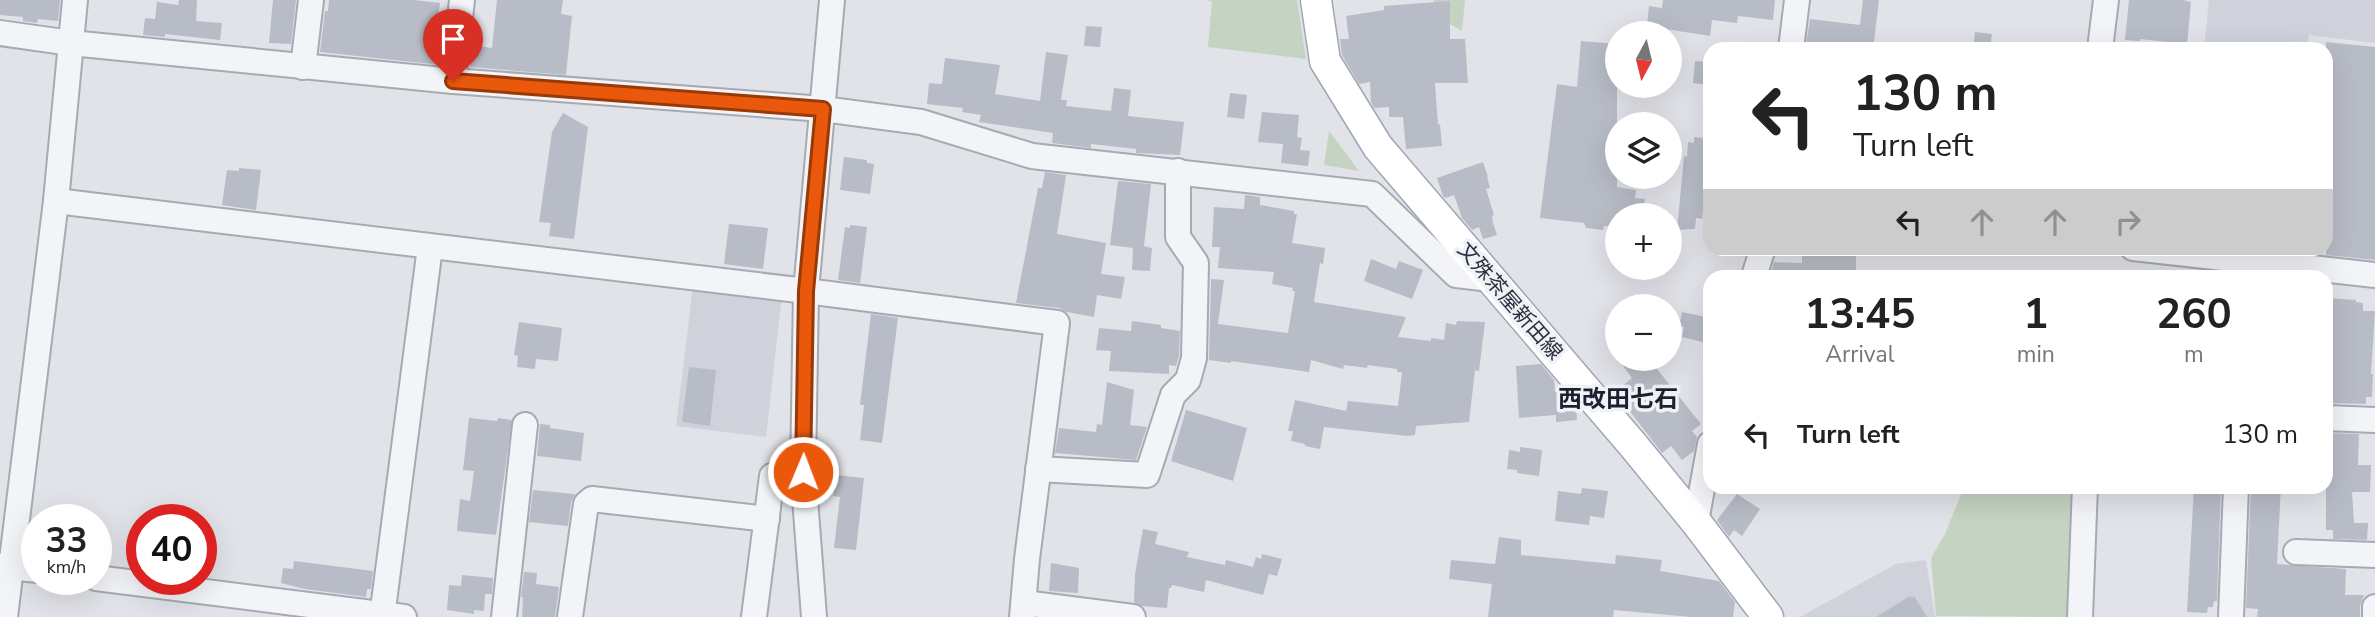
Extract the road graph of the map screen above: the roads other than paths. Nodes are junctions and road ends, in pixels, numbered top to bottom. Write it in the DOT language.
graph roads {
  1 [pos="75,0"];
  2 [pos="311,0"];
  3 [pos="462,0"];
  4 [pos="831,0"];
  5 [pos="1316,0"];
  6 [pos="1797,0"];
  7 [pos="2106,0"];
  8 [pos="0,33"];
  9 [pos="1792,42"];
  10 [pos="2101,42"];
  11 [pos="71,43"];
  12 [pos="303,67"];
  13 [pos="453,81"];
  14 [pos="823,109"];
  15 [pos="1178,171"];
  16 [pos="56,201"];
  17 [pos="430,247"];
  18 [pos="2205,256"];
  19 [pos="2330,270"];
  20 [pos="2333,270"];
  21 [pos="2375,275"];
  22 [pos="1491,279"];
  23 [pos="806,291"];
  24 [pos="2333,418"];
  25 [pos="2375,420"];
  26 [pos="525,425"];
  27 [pos="1038,469"];
  28 [pos="803,472"];
  29 [pos="1703,483"];
  30 [pos="2085,494"];
  31 [pos="2236,494"];
  32 [pos="766,519"];
  33 [pos="1696,522"];
  34 [pos="2296,552"];
  35 [pos="2375,555"];
  36 [pos="5,566"];
  37 [pos="112,580"];
  38 [pos="2375,607"];
  39 [pos="1023,610"];
  40 [pos="390,616"];
  41 [pos="5,617"];
  42 [pos="504,617"];
  43 [pos="570,617"];
  44 [pos="754,617"];
  45 [pos="814,617"];
  46 [pos="1133,617"];
  47 [pos="1768,617"];
  48 [pos="2080,617"];
  49 [pos="2231,617"];
  50 [pos="2375,617"];
  1 -- 11 [label="street"];
  2 -- 12 [label="street"];
  3 -- 13 [label="street"];
  4 -- 14 [label="street"];
  5 -- 22 [label="main road, 文殊茶屋新田線"];
  6 -- 9 [label="street"];
  7 -- 10 [label="street"];
  8 -- 11 [label="street"];
  11 -- 12 [label="street"];
  11 -- 16 [label="street"];
  12 -- 13 [label="street"];
  13 -- 14 [label="street"];
  14 -- 15 [label="street"];
  14 -- 23 [label="street"];
  15 -- 22 [label="street"];
  15 -- 27 [label="street"];
  16 -- 17 [label="street"];
  16 -- 36 [label="street"];
  17 -- 23 [label="street"];
  17 -- 40 [label="street"];
  18 -- 19 [label="street"];
  20 -- 21 [label="street"];
  22 -- 33 [label="main road, 文殊茶屋新田線"];
  23 -- 27 [label="street"];
  23 -- 28 [label="street"];
  24 -- 25 [label="street"];
  26 -- 42 [label="street"];
  27 -- 39 [label="street"];
  28 -- 32 [label="street"];
  28 -- 45 [label="street"];
  29 -- 33 [label="street"];
  30 -- 48 [label="street"];
  31 -- 49 [label="street"];
  32 -- 43 [label="street"];
  32 -- 44 [label="street"];
  33 -- 47 [label="main road, 文殊茶屋新田線"];
  34 -- 35 [label="street"];
  36 -- 41 [label="street"];
  37 -- 40 [label="street"];
  38 -- 50 [label="street"];
  39 -- 46 [label="street"];
}
